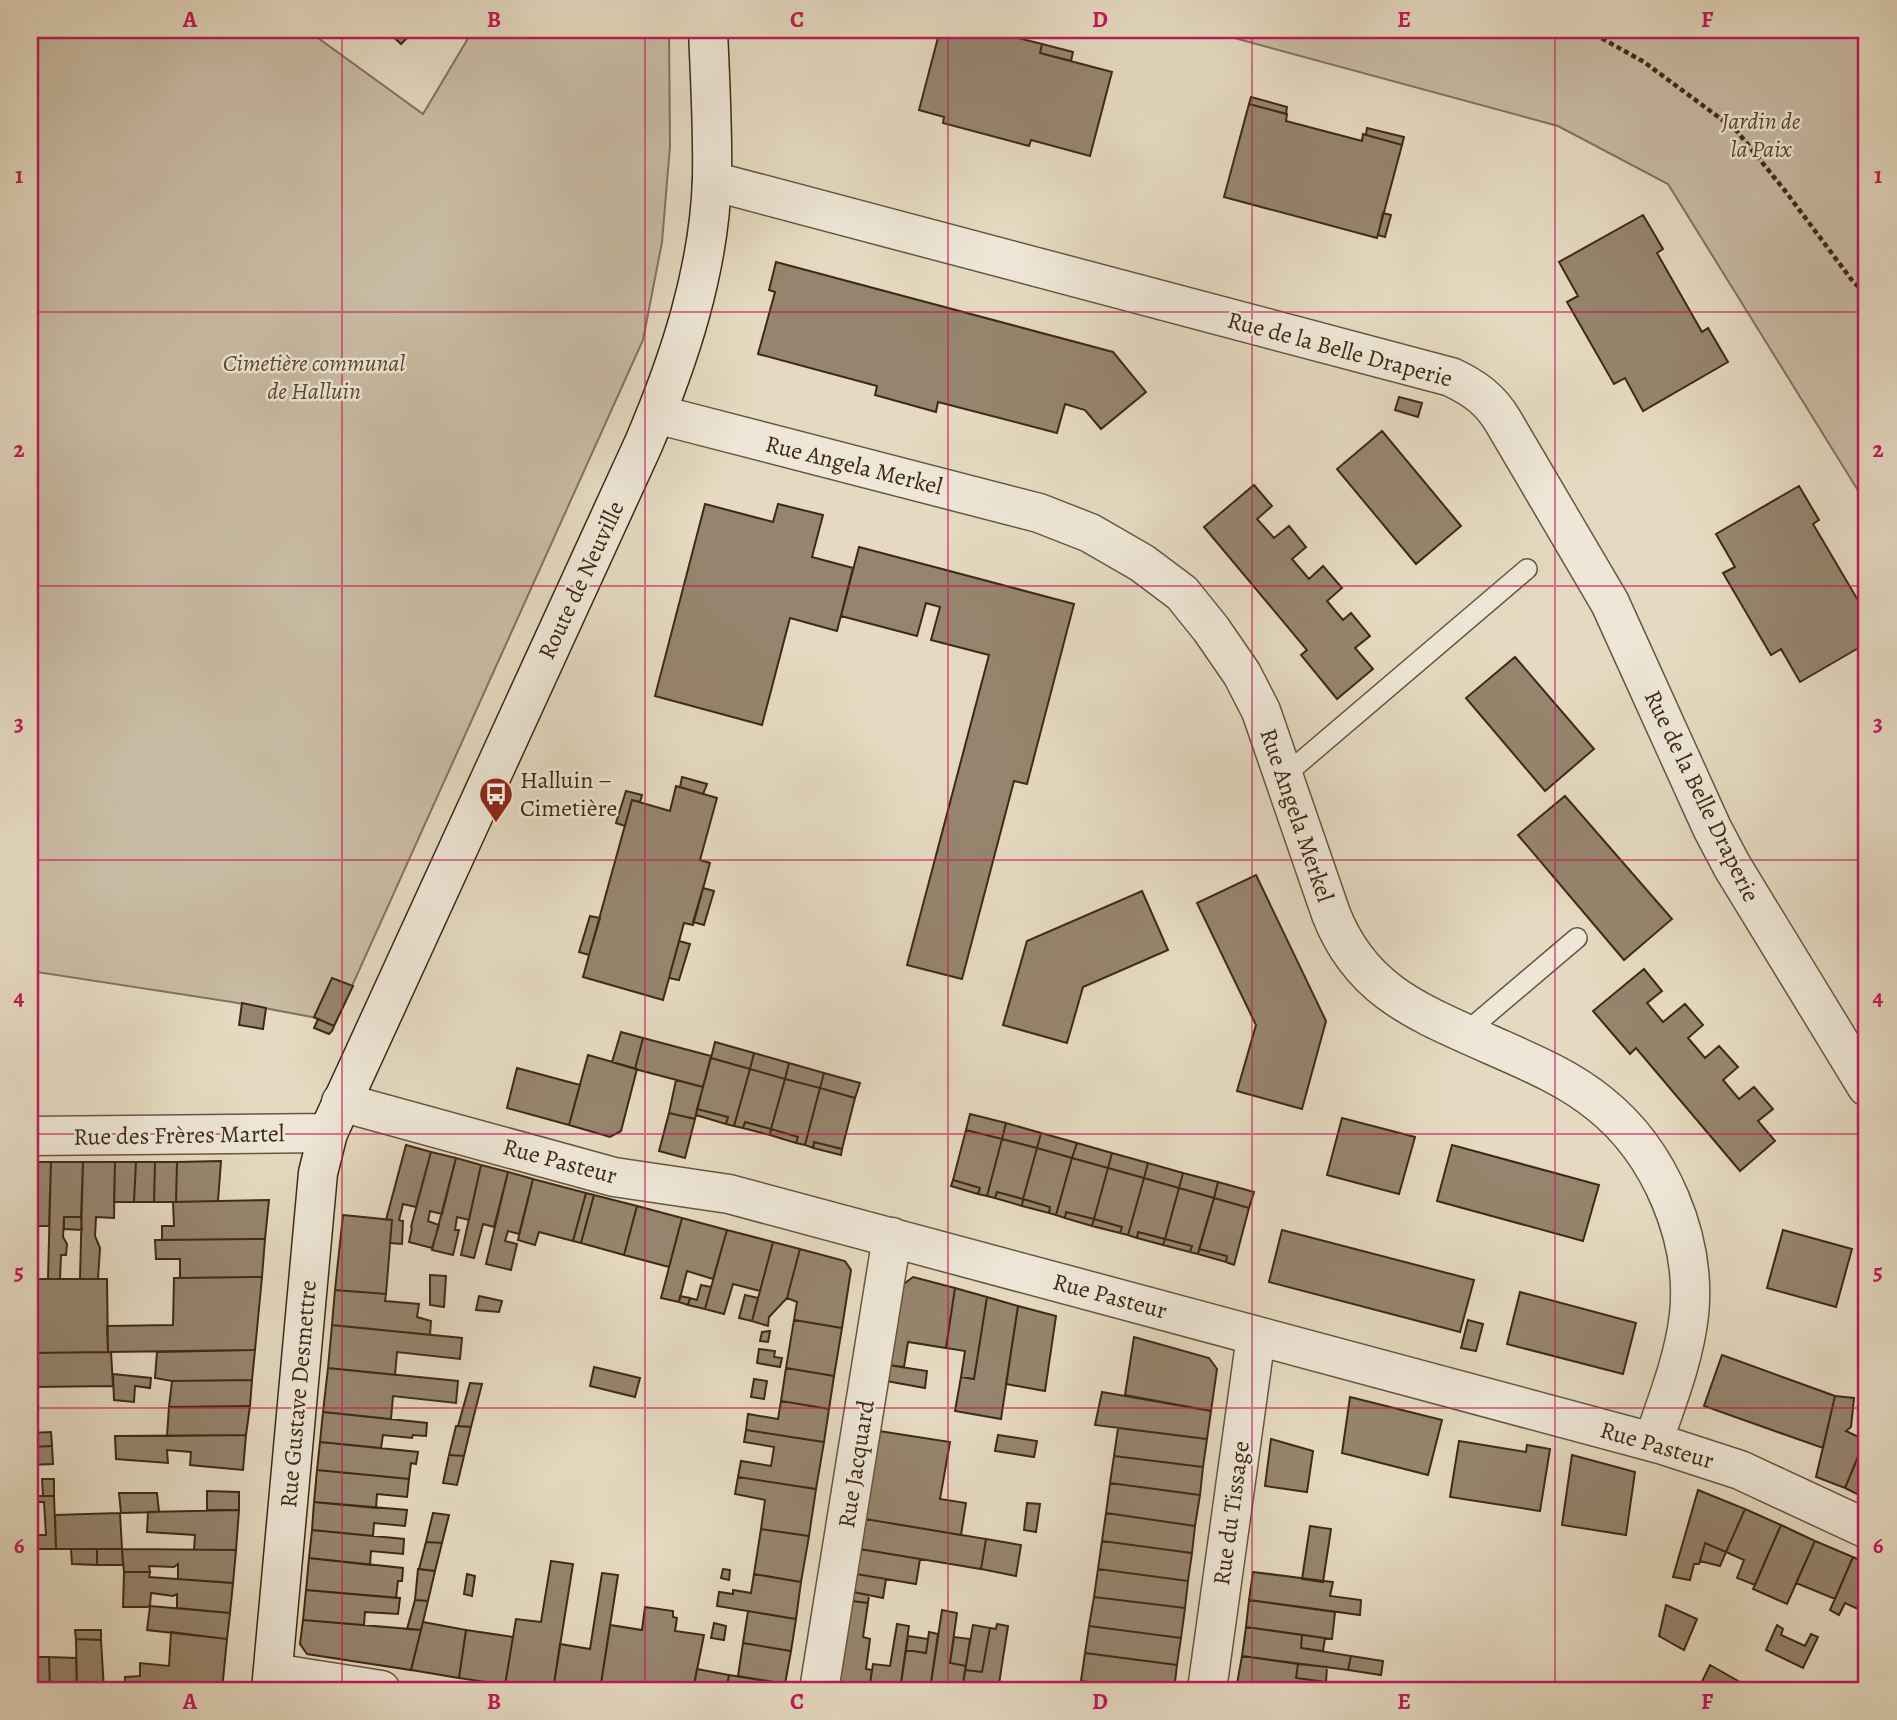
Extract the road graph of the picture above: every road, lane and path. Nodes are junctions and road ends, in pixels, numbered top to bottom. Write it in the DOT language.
graph roads {
  1 [pos="708,30"];
  2 [pos="1587,30"];
  3 [pos="712,181"];
  4 [pos="1867,293"];
  5 [pos="656,414"];
  6 [pos="1527,569"];
  7 [pos="1284,776"];
  8 [pos="1577,938"];
  9 [pos="1465,1033"];
  10 [pos="1867,1087"];
  11 [pos="334,1118"];
  12 [pos="30,1136"];
  13 [pos="892,1237"];
  14 [pos="1256,1336"];
  15 [pos="1653,1442"];
  16 [pos="1867,1529"];
  17 [pos="272,1682"];
  18 [pos="381,1690"];
  19 [pos="819,1690"];
  20 [pos="1207,1690"];
  1 -- 3 [label="street, Route de Neuville"];
  2 -- 4 [label="path"];
  3 -- 5 [label="street, Route de Neuville"];
  3 -- 10 [label="street, Rue de la Belle Draperie"];
  5 -- 7 [label="street, Rue Angela Merkel"];
  5 -- 11 [label="street, Route de Neuville"];
  6 -- 7 [label="lane"];
  7 -- 9 [label="street, Rue Angela Merkel"];
  8 -- 9 [label="lane"];
  9 -- 15 [label="street, Rue Angela Merkel"];
  11 -- 12 [label="street, Rue des Frères Martel"];
  11 -- 13 [label="street, Rue Pasteur"];
  11 -- 17 [label="street, Rue Gustave Desmettre"];
  13 -- 14 [label="street, Rue Pasteur"];
  13 -- 19 [label="street, Rue Jacquard"];
  14 -- 15 [label="street, Rue Pasteur"];
  14 -- 20 [label="street, Rue du Tissage"];
  15 -- 16 [label="street, Rue Pasteur"];
  17 -- 18 [label="street"];
}
